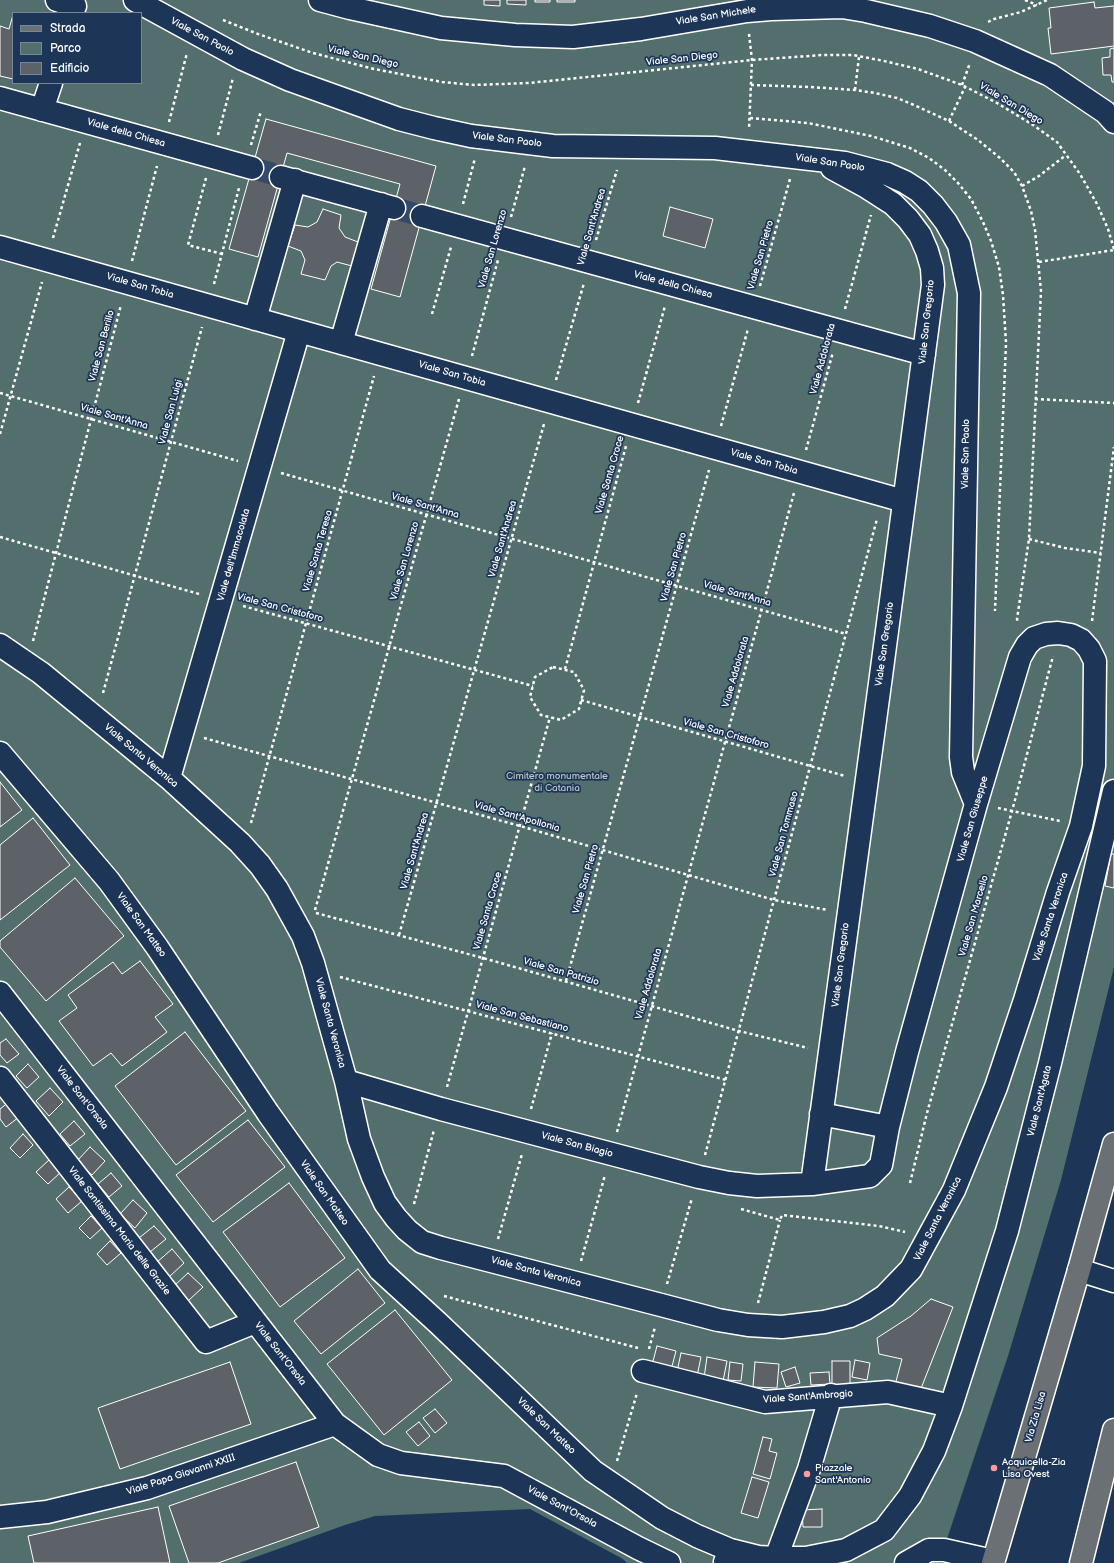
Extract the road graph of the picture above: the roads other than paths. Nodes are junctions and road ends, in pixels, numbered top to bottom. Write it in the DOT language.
graph roads {
  1 [pos="135,0"];
  2 [pos="320,0"];
  3 [pos="51,84"];
  4 [pos="0,98"];
  5 [pos="42,110"];
  6 [pos="1114,122"];
  7 [pos="806,158"];
  8 [pos="248,167"];
  9 [pos="422,216"];
  10 [pos="0,247"];
  11 [pos="256,319"];
  12 [pos="299,331"];
  13 [pos="341,343"];
  14 [pos="924,354"];
  15 [pos="904,501"];
  16 [pos="0,646"];
  17 [pos="0,753"];
  18 [pos="169,778"];
  19 [pos="1114,791"];
  20 [pos="976,804"];
  21 [pos="1081,826"];
  22 [pos="1109,832"];
  23 [pos="0,993"];
  24 [pos="0,1078"];
  25 [pos="346,1081"];
  26 [pos="821,1114"];
  27 [pos="888,1127"];
  28 [pos="1114,1144"];
  29 [pos="812,1184"];
  30 [pos="1079,1270"];
  31 [pos="1114,1281"];
  32 [pos="255,1322"];
  33 [pos="646,1361"];
  34 [pos="831,1395"];
  35 [pos="951,1406"];
  36 [pos="335,1424"];
  37 [pos="1114,1430"];
  38 [pos="0,1517"];
  39 [pos="727,1556"];
  40 [pos="776,1558"];
  41 [pos="993,1562"];
  42 [pos="669,1563"];
  43 [pos="906,1563"];
  44 [pos="1080,1563"];
  1 -- 7 [label="street, Viale San Paolo"];
  2 -- 6 [label="street, Viale San Michele"];
  3 -- 5 [label="street"];
  4 -- 5 [label="street, Viale della Chiesa"];
  5 -- 8 [label="street, Viale della Chiesa"];
  7 -- 14 [label="street, Viale San Gregorio"];
  7 -- 20 [label="street, Viale San Paolo"];
  9 -- 14 [label="street, Viale della Chiesa"];
  10 -- 11 [label="street, Viale San Tobia"];
  11 -- 12 [label="street, Viale San Tobia"];
  11 -- 13 [label="street"];
  12 -- 13 [label="street, Viale San Tobia"];
  12 -- 18 [label="street, Viale dell'Immacolata"];
  13 -- 15 [label="street, Viale San Tobia"];
  14 -- 15 [label="street, Viale San Gregorio"];
  15 -- 26 [label="street, Viale San Gregorio"];
  16 -- 18 [label="street, Viale Santa Veronica"];
  17 -- 39 [label="street, Viale San Matteo"];
  18 -- 25 [label="street, Viale Santa Veronica"];
  19 -- 22 [label="street, Viale Sant'Agata"];
  20 -- 21 [label="street, Viale San Giuseppe"];
  20 -- 27 [label="street, Viale San Giuseppe"];
  21 -- 22 [label="street"];
  21 -- 25 [label="street, Viale Santa Veronica"];
  22 -- 35 [label="street, Viale Sant'Agata"];
  23 -- 32 [label="street, Viale Sant'Orsola"];
  24 -- 32 [label="street, Viale Santissima Maria delle Grazie"];
  25 -- 29 [label="street, Viale San Biagio"];
  26 -- 27 [label="street"];
  26 -- 29 [label="street, Viale San Gregorio"];
  27 -- 29 [label="street, Viale San Giuseppe"];
  28 -- 30 [label="main road, Via Zia Lisa"];
  30 -- 31 [label="street"];
  30 -- 41 [label="main road, Via Zia Lisa"];
  32 -- 36 [label="street, Viale Sant'Orsola"];
  33 -- 34 [label="street, Viale Sant'Ambrogio"];
  34 -- 35 [label="street, Viale Sant'Ambrogio"];
  34 -- 40 [label="street"];
  35 -- 40 [label="street, Viale Sant'Agata"];
  36 -- 38 [label="street, Viale Papa Giovanni XXIII"];
  36 -- 42 [label="street, Viale Sant'Orsola"];
  37 -- 44 [label="main road"];
  39 -- 40 [label="street, Viale San Matteo"];
  41 -- 43 [label="street"];
}
